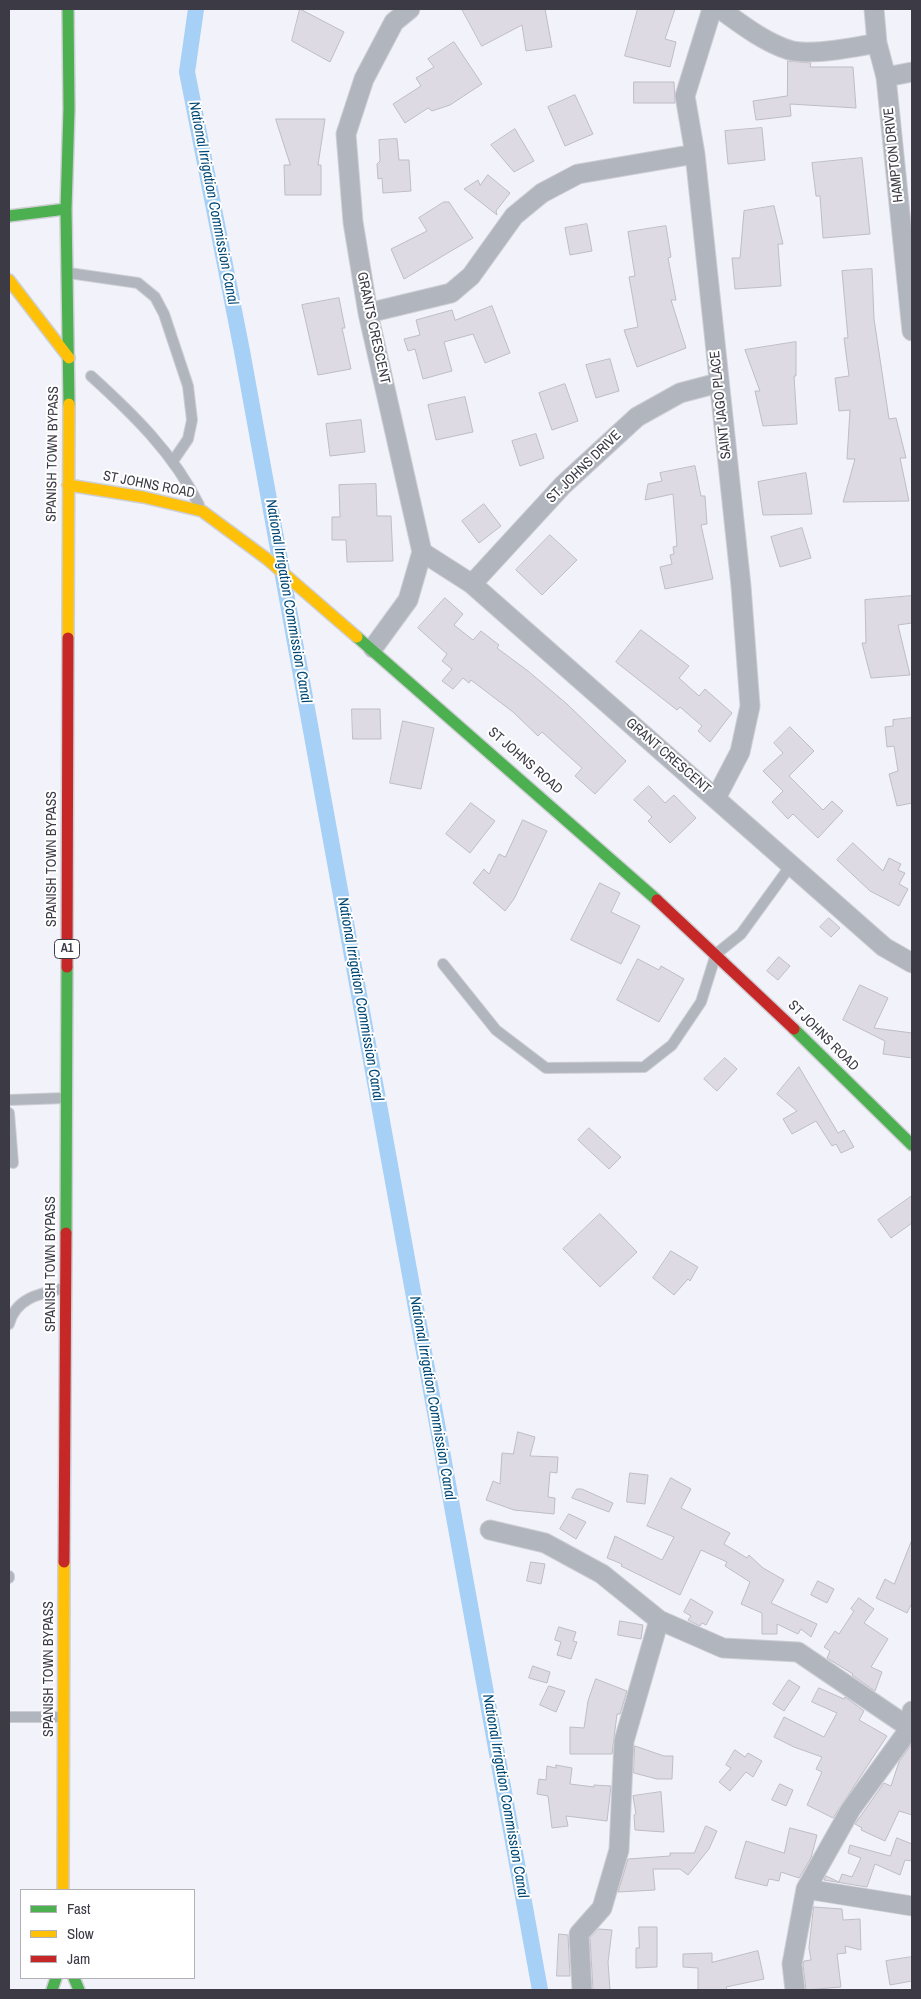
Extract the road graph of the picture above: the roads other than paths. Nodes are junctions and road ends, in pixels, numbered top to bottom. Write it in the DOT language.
graph roads {
  1 [pos="68,9"];
  2 [pos="410,9"];
  3 [pos="712,9"];
  4 [pos="720,9"];
  5 [pos="874,9"];
  6 [pos="878,43"];
  7 [pos="912,72"];
  8 [pos="886,77"];
  9 [pos="695,154"];
  10 [pos="66,209"];
  11 [pos="9,216"];
  12 [pos="68,273"];
  13 [pos="9,280"];
  14 [pos="368,313"];
  15 [pos="912,331"];
  16 [pos="69,358"];
  17 [pos="91,376"];
  18 [pos="718,383"];
  19 [pos="173,461"];
  20 [pos="68,485"];
  21 [pos="202,511"];
  22 [pos="422,552"];
  23 [pos="472,584"];
  24 [pos="373,648"];
  25 [pos="716,798"];
  26 [pos="791,865"];
  27 [pos="716,954"];
  28 [pos="912,963"];
  29 [pos="443,964"];
  30 [pos="66,1098"];
  31 [pos="9,1100"];
  32 [pos="9,1113"];
  33 [pos="912,1145"];
  34 [pos="13,1163"];
  35 [pos="66,1288"];
  36 [pos="9,1324"];
  37 [pos="490,1530"];
  38 [pos="659,1620"];
  39 [pos="9,1717"];
  40 [pos="64,1717"];
  41 [pos="911,1719"];
  42 [pos="63,1889"];
  43 [pos="806,1889"];
  44 [pos="912,1906"];
  45 [pos="582,1990"];
  46 [pos="795,1990"];
  1 -- 10 [label="main road, SPANISH TOWN BYPASS / A1"];
  2 -- 14 [label="street, GRANTS CRESCENT"];
  3 -- 9 [label="street, SAINT JAGO PLACE"];
  4 -- 6 [label="street"];
  5 -- 6 [label="street, HAMPTON DRIVE"];
  6 -- 8 [label="street, HAMPTON DRIVE"];
  7 -- 8 [label="street"];
  8 -- 15 [label="street, HAMPTON DRIVE"];
  9 -- 14 [label="street"];
  9 -- 18 [label="street, SAINT JAGO PLACE"];
  10 -- 11 [label="main road"];
  10 -- 12 [label="main road, SPANISH TOWN BYPASS / A1"];
  12 -- 16 [label="main road, SPANISH TOWN BYPASS / A1"];
  12 -- 19 [label="lane"];
  13 -- 16 [label="main road"];
  14 -- 22 [label="street, GRANTS CRESCENT"];
  16 -- 20 [label="main road, SPANISH TOWN BYPASS / A1"];
  17 -- 19 [label="lane"];
  18 -- 23 [label="street, ST. JOHNS DRIVE"];
  18 -- 25 [label="street, SAINT JAGO PLACE"];
  19 -- 21 [label="lane"];
  20 -- 21 [label="main road, ST JOHNS ROAD"];
  20 -- 30 [label="main road, SPANISH TOWN BYPASS / A1"];
  21 -- 24 [label="main road, ST JOHNS ROAD"];
  22 -- 23 [label="street, GRANT CRESCENT"];
  22 -- 24 [label="street, GRANTS CRESCENT"];
  23 -- 25 [label="street, GRANT CRESCENT"];
  24 -- 27 [label="main road, ST JOHNS ROAD"];
  25 -- 26 [label="street, GRANT CRESCENT"];
  26 -- 27 [label="lane"];
  26 -- 28 [label="street, GRANT CRESCENT"];
  27 -- 29 [label="lane"];
  27 -- 33 [label="main road, ST JOHNS ROAD"];
  30 -- 31 [label="lane"];
  30 -- 35 [label="main road, SPANISH TOWN BYPASS / A1"];
  32 -- 34 [label="lane"];
  35 -- 36 [label="lane"];
  35 -- 40 [label="main road, SPANISH TOWN BYPASS / A1"];
  37 -- 38 [label="street"];
  38 -- 41 [label="street"];
  38 -- 45 [label="street"];
  39 -- 40 [label="lane"];
  40 -- 42 [label="main road, SPANISH TOWN BYPASS / A1"];
  41 -- 43 [label="street"];
  43 -- 44 [label="street"];
  43 -- 46 [label="street"];
}
